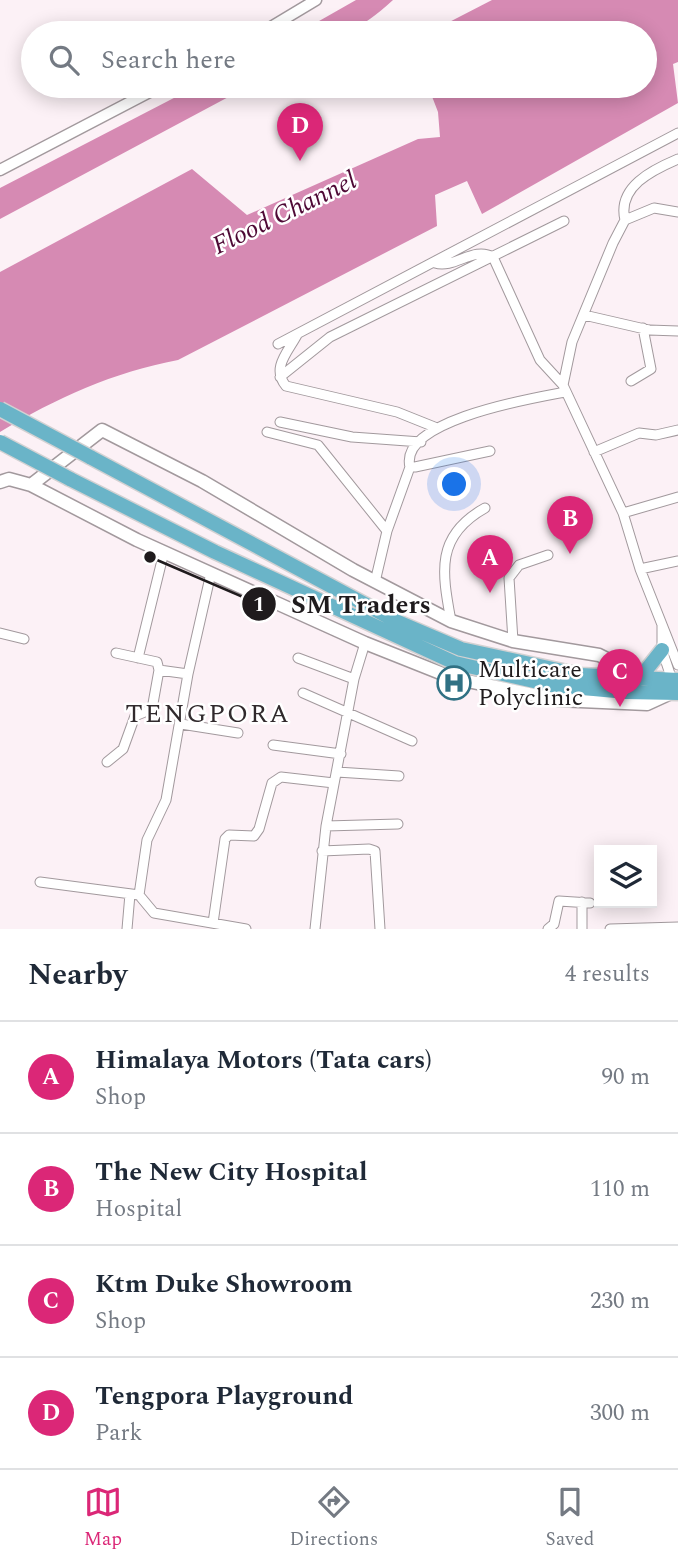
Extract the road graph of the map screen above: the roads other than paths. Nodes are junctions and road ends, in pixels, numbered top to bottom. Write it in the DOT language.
graph roads {
  1 [pos="316,0"];
  2 [pos="281,21"];
  3 [pos="138,98"];
  4 [pos="678,133"];
  5 [pos="678,159"];
  6 [pos="0,170"];
  7 [pos="678,212"];
  8 [pos="625,220"];
  9 [pos="564,221"];
  10 [pos="493,257"];
  11 [pos="435,263"];
  12 [pos="584,315"];
  13 [pos="643,328"];
  14 [pos="678,331"];
  15 [pos="298,334"];
  16 [pos="278,344"];
  17 [pos="280,377"];
  18 [pos="631,381"];
  19 [pos="564,389"];
  20 [pos="0,409"];
  21 [pos="280,422"];
  22 [pos="437,428"];
  23 [pos="678,430"];
  24 [pos="267,432"];
  25 [pos="0,442"];
  26 [pos="421,442"];
  27 [pos="490,450"];
  28 [pos="594,452"];
  29 [pos="410,467"];
  30 [pos="0,482"];
  31 [pos="32,485"];
  32 [pos="678,498"];
  33 [pos="485,508"];
  34 [pos="623,513"];
  35 [pos="387,531"];
  36 [pos="164,552"];
  37 [pos="548,555"];
  38 [pos="678,561"];
  39 [pos="640,569"];
  40 [pos="211,573"];
  41 [pos="375,582"];
  42 [pos="451,621"];
  43 [pos="662,624"];
  44 [pos="0,634"];
  45 [pos="24,639"];
  46 [pos="513,641"];
  47 [pos="365,643"];
  48 [pos="662,650"];
  49 [pos="116,653"];
  50 [pos="298,657"];
  51 [pos="138,658"];
  52 [pos="678,665"];
  53 [pos="159,670"];
  54 [pos="188,674"];
  55 [pos="354,679"];
  56 [pos="633,679"];
  57 [pos="676,690"];
  58 [pos="303,693"];
  59 [pos="348,712"];
  60 [pos="181,724"];
  61 [pos="238,733"];
  62 [pos="412,741"];
  63 [pos="273,745"];
  64 [pos="341,754"];
  65 [pos="107,762"];
  66 [pos="337,772"];
  67 [pos="399,776"];
  68 [pos="334,783"];
  69 [pos="398,824"];
  70 [pos="326,826"];
  71 [pos="322,851"];
  72 [pos="40,882"];
  73 [pos="135,894"];
  74 [pos="213,923"];
  75 [pos="678,927"];
  76 [pos="127,929"];
  77 [pos="246,929"];
  78 [pos="316,929"];
  79 [pos="380,929"];
  80 [pos="548,929"];
  81 [pos="582,929"];
  82 [pos="610,929"];
  1 -- 2 [label="street"];
  3 -- 6 [label="street"];
  4 -- 11 [label="street"];
  5 -- 8 [label="street"];
  7 -- 8 [label="street"];
  8 -- 12 [label="street"];
  9 -- 10 [label="street"];
  10 -- 11 [label="street"];
  10 -- 17 [label="street"];
  10 -- 19 [label="street"];
  11 -- 15 [label="street"];
  12 -- 13 [label="street"];
  12 -- 19 [label="street"];
  13 -- 14 [label="street"];
  13 -- 18 [label="street"];
  15 -- 16 [label="street"];
  15 -- 17 [label="street"];
  17 -- 22 [label="street"];
  19 -- 22 [label="street"];
  19 -- 28 [label="street"];
  20 -- 56 [label="highway, bridge"];
  21 -- 26 [label="street"];
  22 -- 26 [label="street"];
  23 -- 28 [label="street"];
  24 -- 35 [label="street"];
  25 -- 57 [label="highway, bridge"];
  26 -- 29 [label="street"];
  27 -- 29 [label="street"];
  28 -- 34 [label="street"];
  29 -- 35 [label="street"];
  30 -- 31 [label="main road"];
  31 -- 36 [label="main road"];
  31 -- 41 [label="main road"];
  32 -- 34 [label="street"];
  33 -- 42 [label="street"];
  34 -- 39 [label="street"];
  35 -- 41 [label="street"];
  36 -- 40 [label="main road"];
  36 -- 51 [label="street"];
  37 -- 46 [label="street"];
  38 -- 39 [label="street"];
  39 -- 43 [label="street"];
  40 -- 47 [label="main road"];
  40 -- 54 [label="street"];
  41 -- 42 [label="main road"];
  42 -- 46 [label="main road"];
  43 -- 48 [label="street"];
  43 -- 52 [label="street"];
  44 -- 45 [label="street"];
  46 -- 56 [label="main road"];
  47 -- 55 [label="street"];
  47 -- 57 [label="main road"];
  48 -- 56 [label="highway"];
  48 -- 57 [label="street"];
  49 -- 51 [label="street"];
  50 -- 55 [label="street"];
  51 -- 53 [label="street"];
  53 -- 54 [label="street"];
  53 -- 65 [label="street"];
  54 -- 60 [label="street"];
  55 -- 59 [label="street"];
  56 -- 57 [label="highway"];
  58 -- 59 [label="street"];
  59 -- 62 [label="street"];
  59 -- 64 [label="street"];
  60 -- 61 [label="street"];
  60 -- 73 [label="street"];
  63 -- 64 [label="street"];
  64 -- 66 [label="street"];
  66 -- 67 [label="street"];
  66 -- 68 [label="street"];
  68 -- 70 [label="street"];
  68 -- 74 [label="street"];
  69 -- 70 [label="street"];
  70 -- 71 [label="street"];
  71 -- 78 [label="street"];
  71 -- 79 [label="street"];
  72 -- 73 [label="street"];
  73 -- 74 [label="street"];
  73 -- 76 [label="street"];
  74 -- 77 [label="street"];
  75 -- 82 [label="street"];
  80 -- 81 [label="street"];
}
